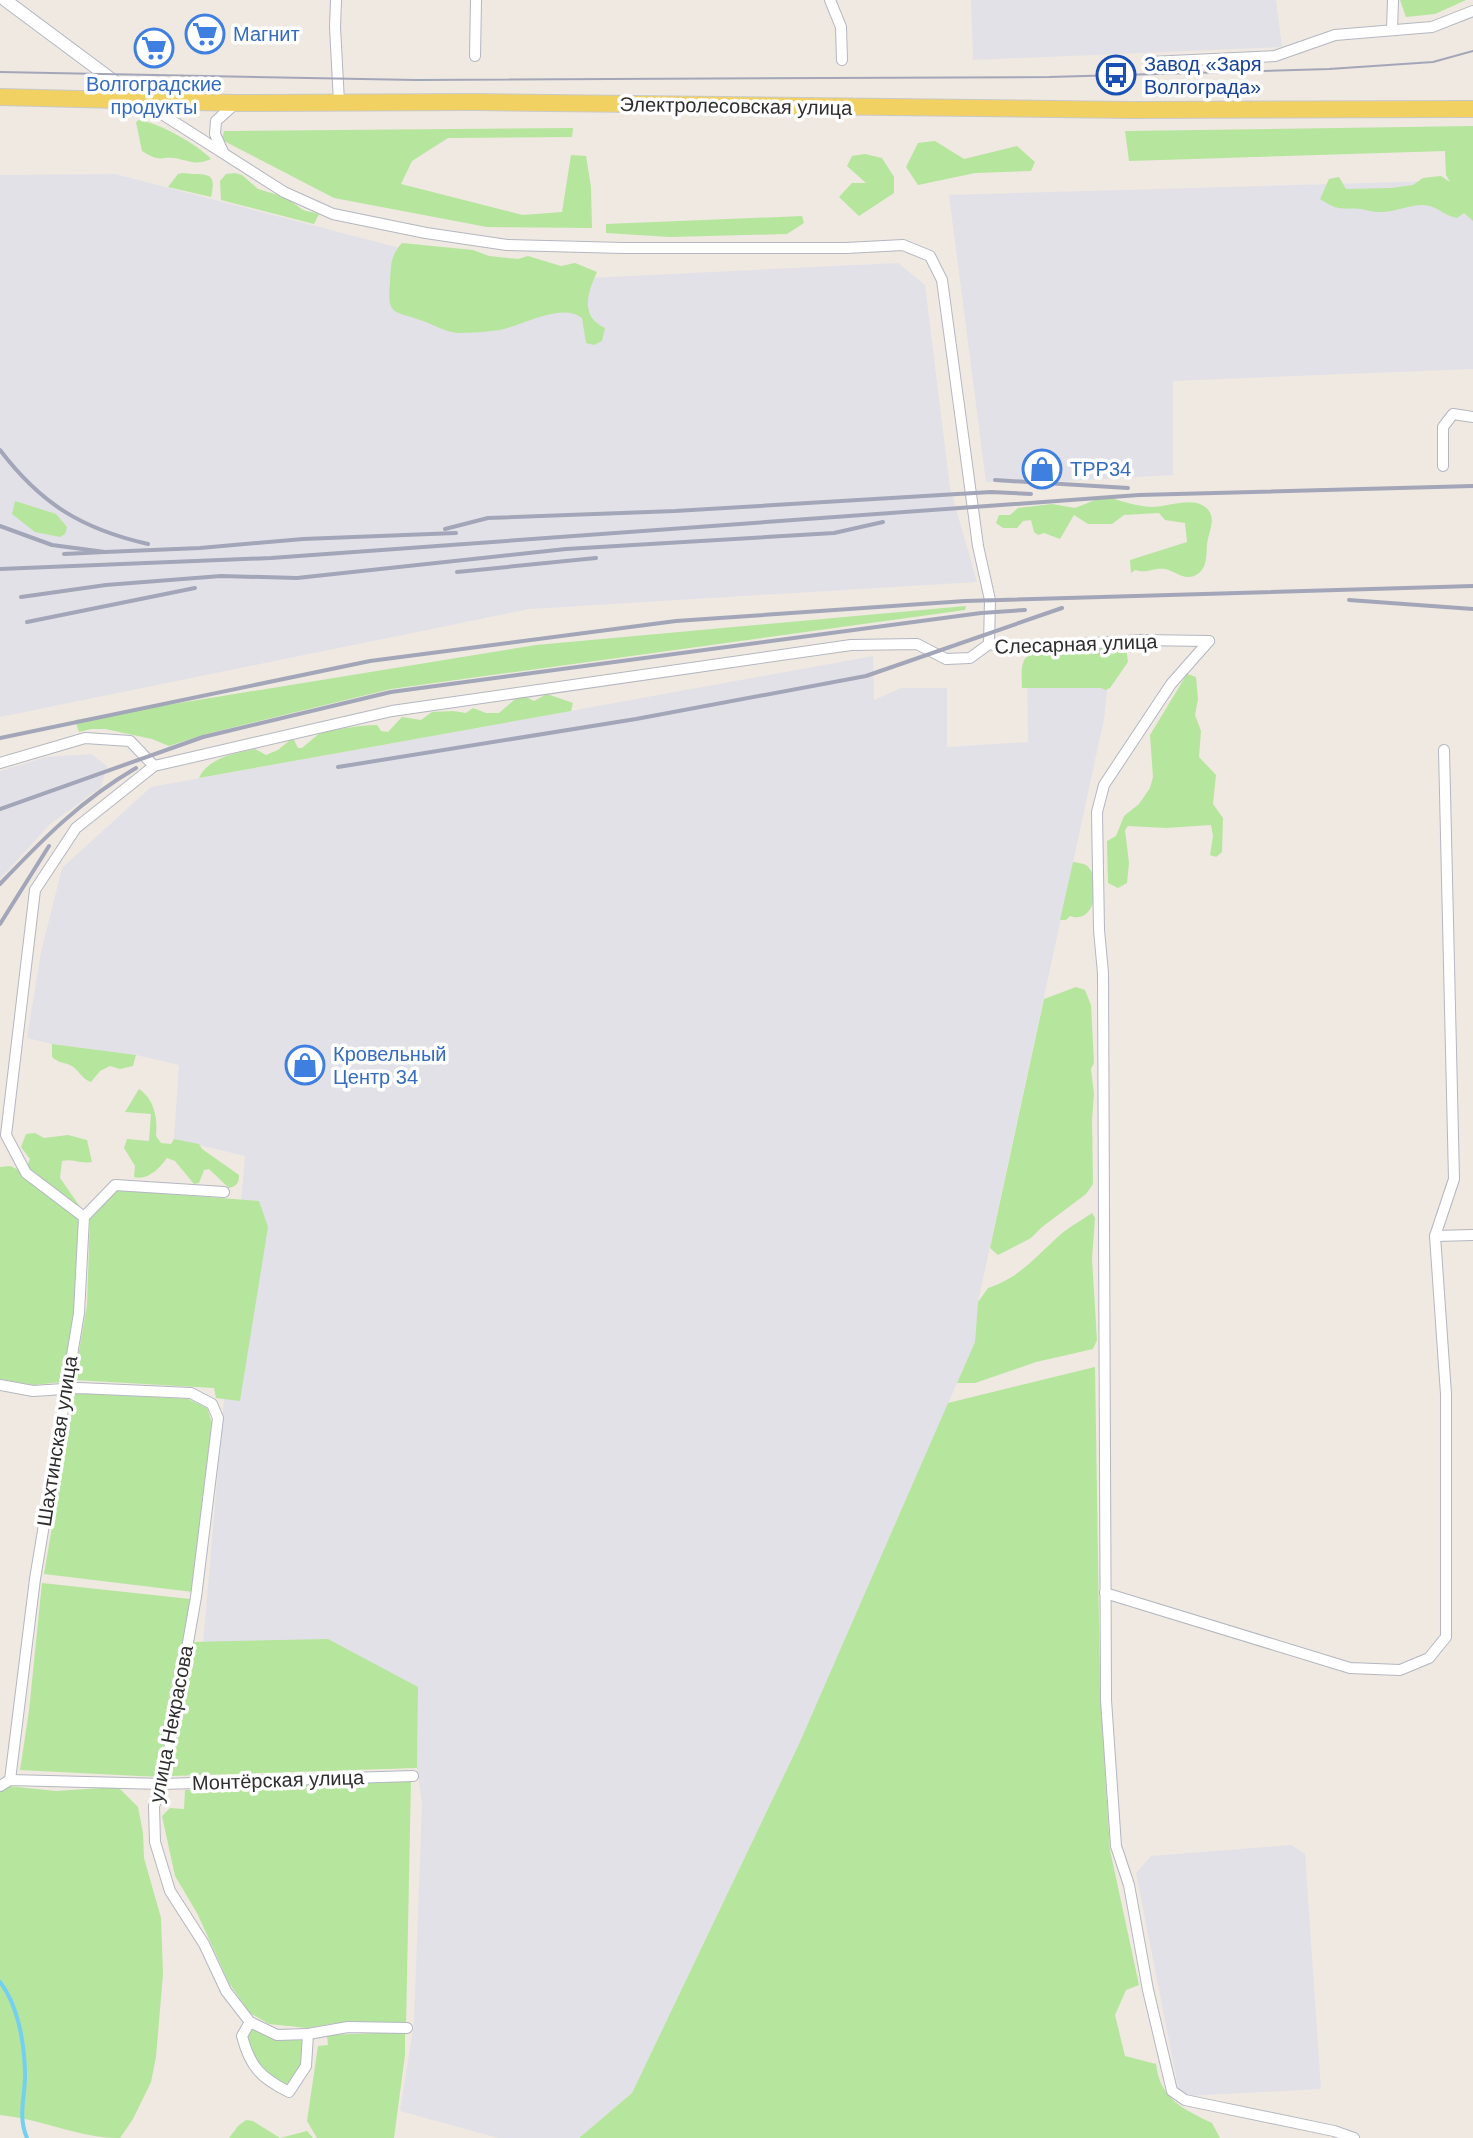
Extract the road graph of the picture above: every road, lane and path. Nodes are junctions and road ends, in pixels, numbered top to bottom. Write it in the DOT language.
graph roads {
  1 [pos="5,0"];
  2 [pos="336,0"];
  3 [pos="476,0"];
  4 [pos="830,0"];
  5 [pos="1393,0"];
  6 [pos="1473,11"];
  7 [pos="1392,30"];
  8 [pos="475,56"];
  9 [pos="842,60"];
  10 [pos="1150,62"];
  11 [pos="0,97"];
  12 [pos="138,99"];
  13 [pos="339,102"];
  14 [pos="236,103"];
  15 [pos="1473,109"];
  16 [pos="224,154"];
  17 [pos="1473,417"];
  18 [pos="1443,466"];
  19 [pos="989,644"];
  20 [pos="1444,750"];
  21 [pos="0,763"];
  22 [pos="154,766"];
  23 [pos="224,1192"];
  24 [pos="84,1217"];
  25 [pos="1473,1235"];
  26 [pos="1435,1236"];
  27 [pos="0,1385"];
  28 [pos="65,1388"];
  29 [pos="1105,1593"];
  30 [pos="413,1776"];
  31 [pos="5,1783"];
  32 [pos="163,1784"];
  33 [pos="250,2022"];
  34 [pos="407,2028"];
  35 [pos="308,2034"];
  36 [pos="1354,2138"];
  1 -- 12 [label="street"];
  2 -- 13 [label="street"];
  3 -- 8 [label="street"];
  4 -- 9 [label="street"];
  5 -- 7 [label="street"];
  6 -- 7 [label="street"];
  7 -- 10 [label="street"];
  11 -- 12 [label="main road, Электролесовская улица"];
  12 -- 14 [label="main road, Электролесовская улица"];
  12 -- 16 [label="street"];
  13 -- 14 [label="main road, Электролесовская улица"];
  13 -- 15 [label="main road, Электролесовская улица"];
  14 -- 16 [label="street"];
  16 -- 19 [label="street"];
  17 -- 18 [label="street"];
  19 -- 22 [label="street, Слесарная улица"];
  19 -- 29 [label="street, Слесарная улица"];
  20 -- 26 [label="street"];
  21 -- 22 [label="street"];
  22 -- 24 [label="street"];
  23 -- 24 [label="street"];
  24 -- 28 [label="street, Шахтинская улица"];
  25 -- 26 [label="street"];
  26 -- 29 [label="street"];
  27 -- 28 [label="street"];
  28 -- 31 [label="street, Шахтинская улица"];
  28 -- 32 [label="street, улица Некрасова"];
  29 -- 36 [label="street"];
  30 -- 32 [label="street, Монтёрская улица"];
  31 -- 32 [label="street, Монтёрская улица"];
  32 -- 33 [label="street, улица Некрасова"];
  33 -- 35 [label="street"];
  33 -- 35 [label="street"];
  34 -- 35 [label="street"];
}
